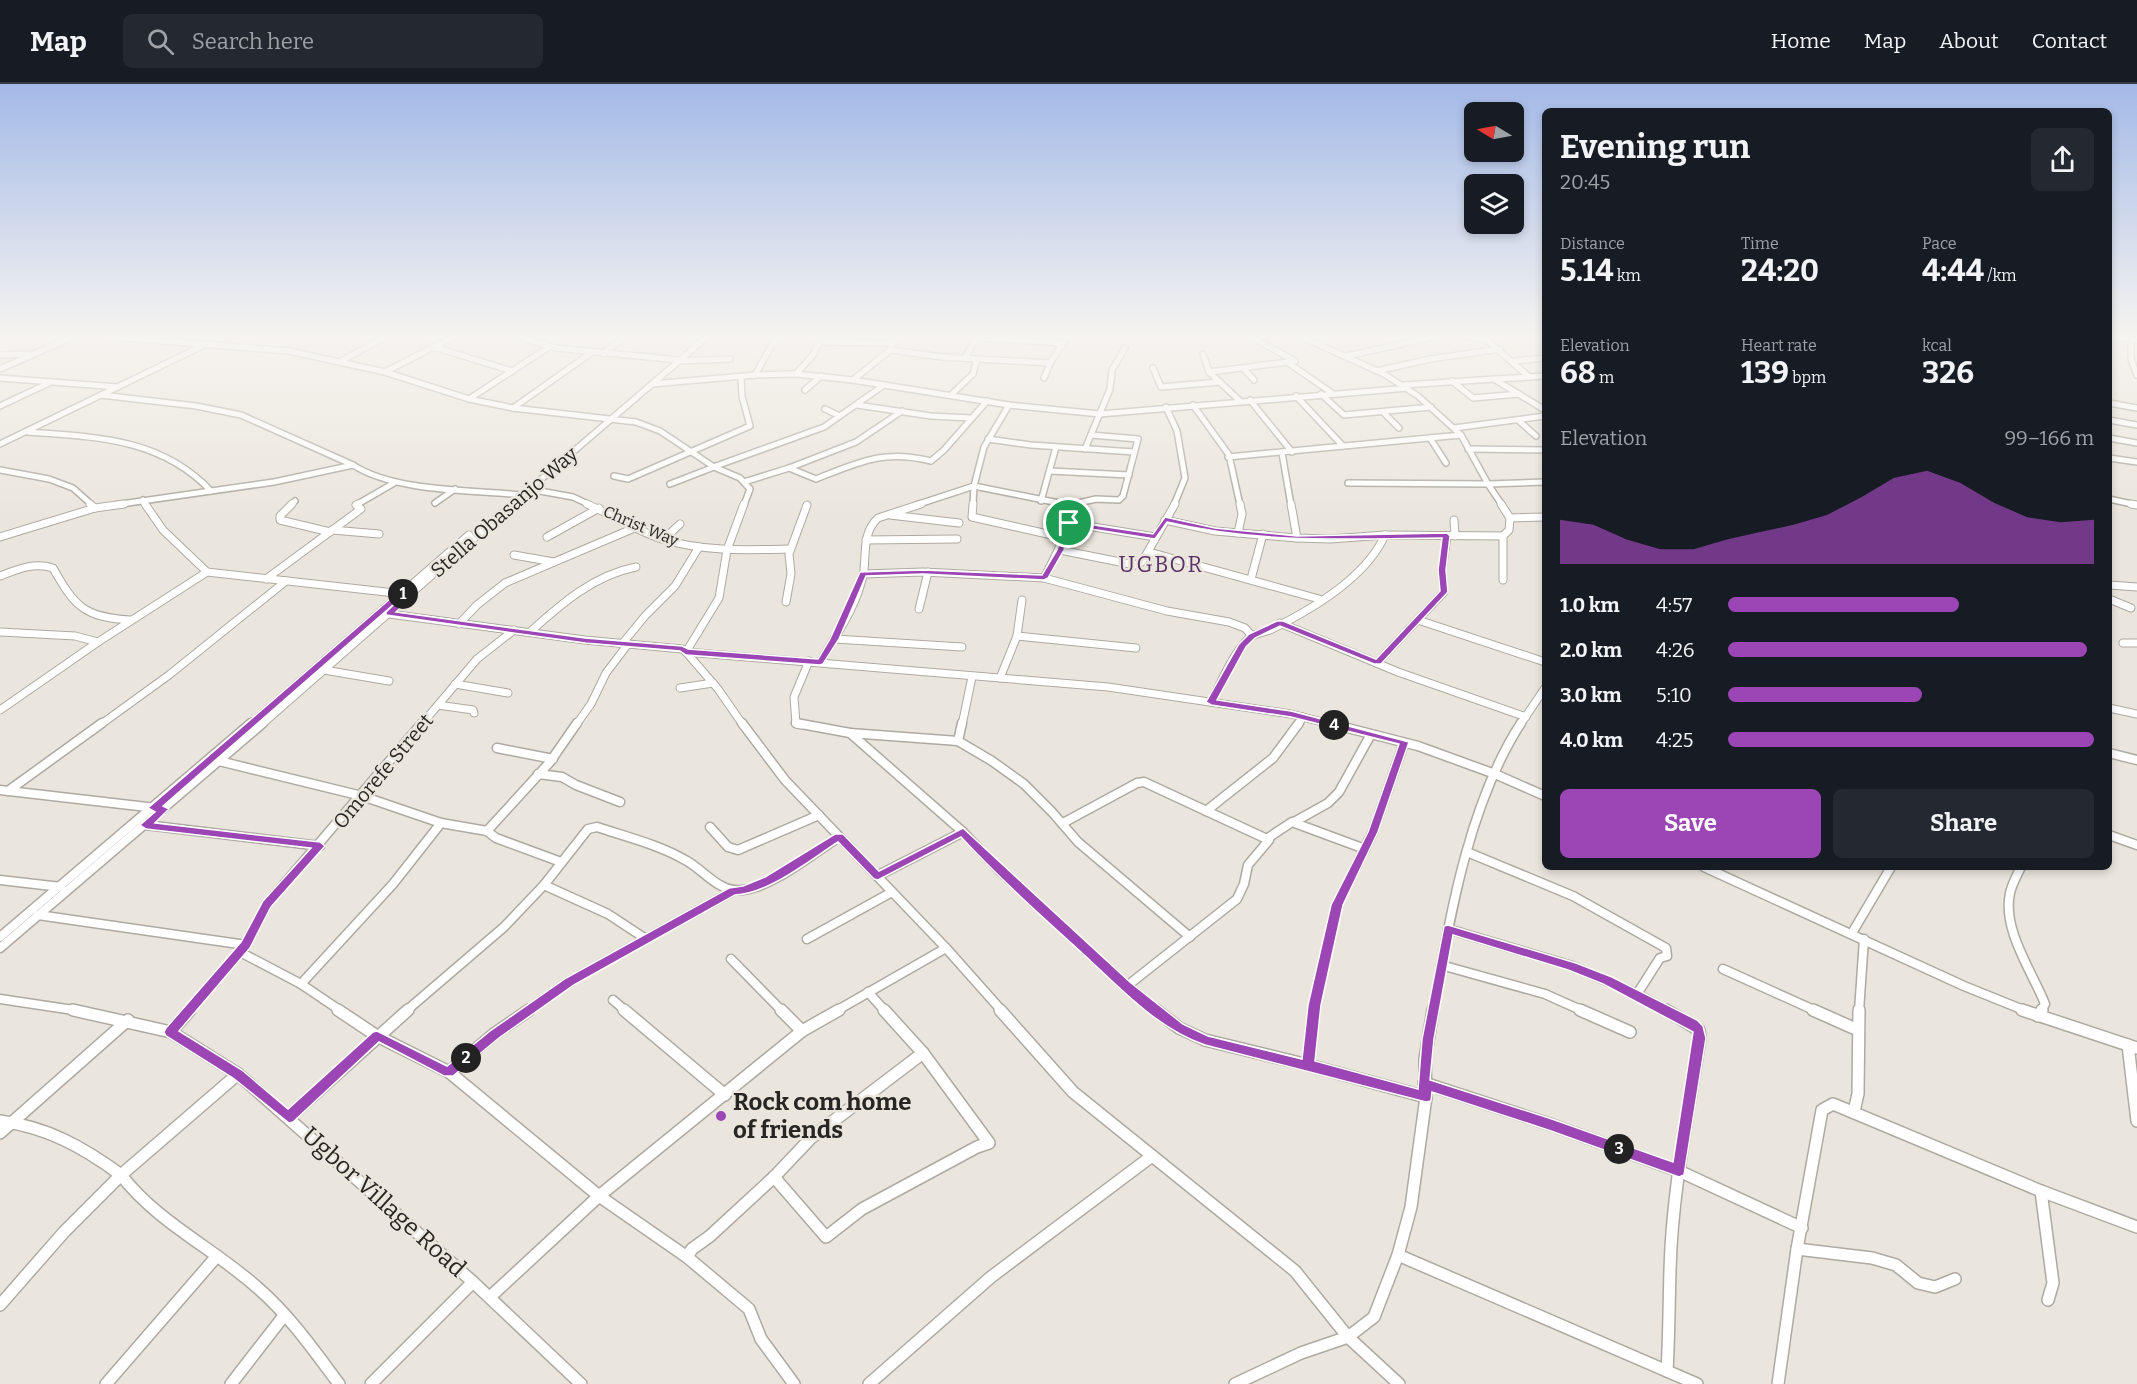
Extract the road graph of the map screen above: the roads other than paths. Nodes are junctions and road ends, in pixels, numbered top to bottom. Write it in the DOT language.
graph roads {
  1 [pos="1296,396"];
  2 [pos="18,397"];
  3 [pos="97,397"];
  4 [pos="115,397"];
  5 [pos="462,397"];
  6 [pos="473,397"];
  7 [pos="529,397"];
  8 [pos="635,397"];
  9 [pos="742,397"];
  10 [pos="868,397"];
  11 [pos="961,397"];
  12 [pos="1107,397"];
  13 [pos="1235,397"];
  14 [pos="1288,397"];
  15 [pos="1324,397"];
  16 [pos="1419,397"];
  17 [pos="1471,397"];
  18 [pos="1488,397"];
  19 [pos="1523,397"];
  20 [pos="469,399"];
  21 [pos="1250,400"];
  22 [pos="987,401"];
  23 [pos="1240,401"];
  24 [pos="2112,404"];
  25 [pos="0,405"];
  26 [pos="857,405"];
  27 [pos="1009,405"];
  28 [pos="1193,405"];
  29 [pos="1166,407"];
  30 [pos="1431,407"];
  31 [pos="513,408"];
  32 [pos="1542,408"];
  33 [pos="2137,408"];
  34 [pos="825,409"];
  35 [pos="902,411"];
  36 [pos="1383,412"];
  37 [pos="1100,414"];
  38 [pos="840,416"];
  39 [pos="1542,416"];
  40 [pos="610,417"];
  41 [pos="970,418"];
  42 [pos="2112,419"];
  43 [pos="1518,420"];
  44 [pos="2137,425"];
  45 [pos="1399,428"];
  46 [pos="1454,428"];
  47 [pos="25,431"];
  48 [pos="1091,435"];
  49 [pos="1461,435"];
  50 [pos="1536,435"];
  51 [pos="1430,438"];
  52 [pos="988,439"];
  53 [pos="2112,439"];
  54 [pos="2137,443"];
  55 [pos="0,444"];
  56 [pos="1344,446"];
  57 [pos="1056,447"];
  58 [pos="1468,449"];
  59 [pos="1085,450"];
  60 [pos="1542,450"];
  61 [pos="689,451"];
  62 [pos="1134,452"];
  63 [pos="1292,452"];
  64 [pos="1282,453"];
  65 [pos="1228,457"];
  66 [pos="2112,458"];
  67 [pos="2137,462"];
  68 [pos="1446,463"];
  69 [pos="353,465"];
  70 [pos="715,467"];
  71 [pos="789,468"];
  72 [pos="0,470"];
  73 [pos="1050,471"];
  74 [pos="1129,475"];
  75 [pos="614,476"];
  76 [pos="744,482"];
  77 [pos="1542,482"];
  78 [pos="394,483"];
  79 [pos="670,483"];
  80 [pos="1348,483"];
  81 [pos="1488,484"];
  82 [pos="974,486"];
  83 [pos="454,489"];
  84 [pos="529,489"];
  85 [pos="212,490"];
  86 [pos="519,495"];
  87 [pos="142,500"];
  88 [pos="295,501"];
  89 [pos="1041,501"];
  90 [pos="2112,501"];
  91 [pos="435,503"];
  92 [pos="807,505"];
  93 [pos="1069,505"];
  94 [pos="2137,505"];
  95 [pos="95,508"];
  96 [pos="599,508"];
  97 [pos="888,514"];
  98 [pos="1542,517"];
  99 [pos="1510,518"];
  100 [pos="1165,519"];
  101 [pos="1454,520"];
  102 [pos="959,523"];
  103 [pos="1069,523"];
  104 [pos="680,524"];
  105 [pos="639,526"];
  106 [pos="331,531"];
  107 [pos="1239,533"];
  108 [pos="379,534"];
  109 [pos="1263,534"];
  110 [pos="1385,535"];
  111 [pos="1447,536"];
  112 [pos="1455,536"];
  113 [pos="1503,536"];
  114 [pos="0,537"];
  115 [pos="547,537"];
  116 [pos="1155,537"];
  117 [pos="1065,538"];
  118 [pos="1297,538"];
  119 [pos="664,539"];
  120 [pos="957,539"];
  121 [pos="866,540"];
  122 [pos="699,547"];
  123 [pos="790,549"];
  124 [pos="727,550"];
  125 [pos="1060,550"];
  126 [pos="1149,552"];
  127 [pos="513,555"];
  128 [pos="559,562"];
  129 [pos="636,567"];
  130 [pos="207,572"];
  131 [pos="928,572"];
  132 [pos="863,574"];
  133 [pos="0,576"];
  134 [pos="1044,578"];
  135 [pos="266,579"];
  136 [pos="1251,579"];
  137 [pos="1503,580"];
  138 [pos="286,581"];
  139 [pos="2112,585"];
  140 [pos="2137,587"];
  141 [pos="401,594"];
  142 [pos="410,595"];
  143 [pos="1319,599"];
  144 [pos="1022,600"];
  145 [pos="2112,600"];
  146 [pos="786,602"];
  147 [pos="2131,608"];
  148 [pos="919,609"];
  149 [pos="389,614"];
  150 [pos="1418,620"];
  151 [pos="130,621"];
  152 [pos="1280,623"];
  153 [pos="459,624"];
  154 [pos="514,630"];
  155 [pos="0,632"];
  156 [pos="530,632"];
  157 [pos="1017,636"];
  158 [pos="1252,636"];
  159 [pos="835,639"];
  160 [pos="98,642"];
  161 [pos="2123,643"];
  162 [pos="2137,643"];
  163 [pos="625,644"];
  164 [pos="962,647"];
  165 [pos="1136,648"];
  166 [pos="686,652"];
  167 [pos="809,661"];
  168 [pos="1542,661"];
  169 [pos="820,662"];
  170 [pos="1377,663"];
  171 [pos="324,670"];
  172 [pos="972,677"];
  173 [pos="1000,678"];
  174 [pos="389,681"];
  175 [pos="713,683"];
  176 [pos="455,684"];
  177 [pos="680,688"];
  178 [pos="508,693"];
  179 [pos="1542,693"];
  180 [pos="0,701"];
  181 [pos="12,702"];
  182 [pos="1211,702"];
  183 [pos="438,705"];
  184 [pos="2112,709"];
  185 [pos="0,710"];
  186 [pos="474,713"];
  187 [pos="2137,714"];
  188 [pos="1303,717"];
  189 [pos="1526,717"];
  190 [pos="850,733"];
  191 [pos="1370,736"];
  192 [pos="958,741"];
  193 [pos="1404,742"];
  194 [pos="497,748"];
  195 [pos="2112,754"];
  196 [pos="553,759"];
  197 [pos="2137,760"];
  198 [pos="219,761"];
  199 [pos="538,774"];
  200 [pos="1495,774"];
  201 [pos="4,791"];
  202 [pos="1542,795"];
  203 [pos="362,796"];
  204 [pos="620,802"];
  205 [pos="153,808"];
  206 [pos="164,809"];
  207 [pos="1206,811"];
  208 [pos="819,815"];
  209 [pos="1294,822"];
  210 [pos="441,823"];
  211 [pos="1063,823"];
  212 [pos="146,825"];
  213 [pos="710,827"];
  214 [pos="487,831"];
  215 [pos="963,832"];
  216 [pos="2112,836"];
  217 [pos="839,837"];
  218 [pos="1268,838"];
  219 [pos="2137,844"];
  220 [pos="320,846"];
  221 [pos="1365,849"];
  222 [pos="1467,852"];
  223 [pos="561,862"];
  224 [pos="1711,870"];
  225 [pos="1889,870"];
  226 [pos="2019,870"];
  227 [pos="878,876"];
  228 [pos="0,880"];
  229 [pos="543,885"];
  230 [pos="61,886"];
  231 [pos="72,887"];
  232 [pos="733,891"];
  233 [pos="892,892"];
  234 [pos="28,914"];
  235 [pos="39,915"];
  236 [pos="1448,929"];
  237 [pos="1852,933"];
  238 [pos="0,937"];
  239 [pos="1190,937"];
  240 [pos="646,939"];
  241 [pos="807,939"];
  242 [pos="1864,939"];
  243 [pos="0,948"];
  244 [pos="243,948"];
  245 [pos="946,948"];
  246 [pos="731,959"];
  247 [pos="1441,965"];
  248 [pos="1722,969"];
  249 [pos="301,984"];
  250 [pos="1127,986"];
  251 [pos="868,992"];
  252 [pos="1637,994"];
  253 [pos="0,999"];
  254 [pos="613,1000"];
  255 [pos="2038,1016"];
  256 [pos="128,1020"];
  257 [pos="1858,1030"];
  258 [pos="802,1031"];
  259 [pos="171,1032"];
  260 [pos="1630,1032"];
  261 [pos="377,1036"];
  262 [pos="2132,1047"];
  263 [pos="923,1053"];
  264 [pos="1308,1065"];
  265 [pos="448,1072"];
  266 [pos="238,1074"];
  267 [pos="1424,1083"];
  268 [pos="725,1095"];
  269 [pos="1426,1097"];
  270 [pos="1854,1111"];
  271 [pos="289,1117"];
  272 [pos="0,1120"];
  273 [pos="2137,1121"];
  274 [pos="14,1122"];
  275 [pos="0,1133"];
  276 [pos="1152,1156"];
  277 [pos="1679,1171"];
  278 [pos="121,1175"];
  279 [pos="774,1177"];
  280 [pos="2041,1191"];
  281 [pos="599,1196"];
  282 [pos="2137,1227"];
  283 [pos="1802,1228"];
  284 [pos="1797,1248"];
  285 [pos="217,1256"];
  286 [pos="1398,1256"];
  287 [pos="687,1257"];
  288 [pos="1954,1279"];
  289 [pos="473,1282"];
  290 [pos="490,1298"];
  291 [pos="2048,1300"];
  292 [pos="0,1305"];
  293 [pos="282,1317"];
  294 [pos="1348,1337"];
  295 [pos="1667,1371"];
  296 [pos="106,1384"];
  297 [pos="231,1384"];
  298 [pos="339,1384"];
  299 [pos="370,1384"];
  300 [pos="581,1384"];
  301 [pos="794,1384"];
  302 [pos="868,1384"];
  303 [pos="1235,1384"];
  304 [pos="1399,1384"];
  305 [pos="1697,1384"];
  306 [pos="1778,1384"];
  1 -- 56 [label="street"];
  2 -- 25 [label="street"];
  3 -- 47 [label="street"];
  4 -- 69 [label="street"];
  5 -- 20 [label="street"];
  6 -- 20 [label="street"];
  7 -- 31 [label="street"];
  8 -- 40 [label="street, Stella Obasanjo Way"];
  9 -- 61 [label="street"];
  10 -- 26 [label="street"];
  11 -- 22 [label="street"];
  12 -- 37 [label="street"];
  13 -- 23 [label="street"];
  14 -- 21 [label="street"];
  15 -- 36 [label="street"];
  16 -- 30 [label="street"];
  17 -- 18 [label="street"];
  19 -- 32 [label="street"];
  20 -- 31 [label="street"];
  21 -- 23 [label="street"];
  21 -- 63 [label="street"];
  22 -- 27 [label="street"];
  22 -- 41 [label="street"];
  23 -- 28 [label="street"];
  24 -- 33 [label="street"];
  26 -- 35 [label="street"];
  26 -- 38 [label="street"];
  27 -- 37 [label="street"];
  27 -- 52 [label="street"];
  28 -- 29 [label="street"];
  28 -- 65 [label="street"];
  29 -- 37 [label="street"];
  29 -- 100 [label="street"];
  30 -- 36 [label="street"];
  30 -- 46 [label="street"];
  31 -- 40 [label="street"];
  34 -- 38 [label="street"];
  35 -- 41 [label="street"];
  35 -- 71 [label="street"];
  36 -- 45 [label="street"];
  37 -- 48 [label="street"];
  38 -- 70 [label="street"];
  39 -- 43 [label="street"];
  40 -- 61 [label="street"];
  40 -- 84 [label="street, Stella Obasanjo Way"];
  40 -- 86 [label="street"];
  41 -- 71 [label="street"];
  42 -- 44 [label="street"];
  43 -- 46 [label="street"];
  43 -- 50 [label="street"];
  46 -- 49 [label="street"];
  47 -- 55 [label="street"];
  47 -- 85 [label="street"];
  48 -- 59 [label="street"];
  48 -- 62 [label="street"];
  49 -- 51 [label="street"];
  49 -- 58 [label="street"];
  51 -- 56 [label="street"];
  51 -- 68 [label="street"];
  52 -- 57 [label="street"];
  52 -- 82 [label="street"];
  53 -- 54 [label="street"];
  56 -- 63 [label="street"];
  57 -- 59 [label="street"];
  57 -- 73 [label="street"];
  58 -- 60 [label="street"];
  58 -- 81 [label="street"];
  59 -- 62 [label="street"];
  61 -- 70 [label="street"];
  61 -- 75 [label="street"];
  62 -- 74 [label="street"];
  63 -- 64 [label="street"];
  64 -- 65 [label="street"];
  64 -- 118 [label="street"];
  65 -- 107 [label="street"];
  66 -- 67 [label="street"];
  69 -- 78 [label="street"];
  69 -- 85 [label="street"];
  70 -- 76 [label="street"];
  70 -- 79 [label="street"];
  71 -- 76 [label="street"];
  72 -- 95 [label="street"];
  73 -- 74 [label="street"];
  73 -- 89 [label="street"];
  74 -- 93 [label="street"];
  76 -- 124 [label="street"];
  77 -- 81 [label="street"];
  78 -- 83 [label="street"];
  78 -- 106 [label="street"];
  80 -- 81 [label="street"];
  81 -- 99 [label="street"];
  82 -- 89 [label="street"];
  82 -- 97 [label="street"];
  82 -- 117 [label="street"];
  83 -- 86 [label="street"];
  83 -- 91 [label="street"];
  84 -- 86 [label="street, Stella Obasanjo Way"];
  84 -- 96 [label="street, Christ Way"];
  85 -- 87 [label="street"];
  86 -- 141 [label="street"];
  86 -- 142 [label="street, Stella Obasanjo Way"];
  87 -- 95 [label="street"];
  87 -- 130 [label="street"];
  88 -- 106 [label="street"];
  89 -- 93 [label="street"];
  90 -- 94 [label="street"];
  92 -- 123 [label="street"];
  93 -- 103 [label="street"];
  95 -- 114 [label="street"];
  96 -- 105 [label="street, Christ Way"];
  96 -- 115 [label="street"];
  97 -- 102 [label="street"];
  97 -- 121 [label="street"];
  98 -- 99 [label="street"];
  99 -- 113 [label="street"];
  100 -- 107 [label="street"];
  100 -- 116 [label="street"];
  101 -- 112 [label="street"];
  103 -- 116 [label="street"];
  103 -- 117 [label="street"];
  104 -- 119 [label="street"];
  105 -- 119 [label="street, Christ Way"];
  105 -- 128 [label="street"];
  106 -- 108 [label="street"];
  106 -- 135 [label="street"];
  107 -- 109 [label="street"];
  109 -- 118 [label="street"];
  109 -- 136 [label="street"];
  110 -- 111 [label="street"];
  110 -- 118 [label="street"];
  110 -- 143 [label="street"];
  111 -- 112 [label="street"];
  111 -- 150 [label="street"];
  112 -- 113 [label="street"];
  113 -- 137 [label="street"];
  116 -- 126 [label="street"];
  117 -- 125 [label="street"];
  119 -- 122 [label="street, Christ Way"];
  120 -- 121 [label="street"];
  121 -- 132 [label="street"];
  122 -- 124 [label="street, Christ Way"];
  122 -- 163 [label="street"];
  123 -- 124 [label="street, Christ Way"];
  123 -- 146 [label="street"];
  124 -- 166 [label="street"];
  125 -- 126 [label="street"];
  125 -- 134 [label="street"];
  126 -- 136 [label="street"];
  127 -- 128 [label="street"];
  128 -- 153 [label="street"];
  129 -- 156 [label="street"];
  130 -- 135 [label="street"];
  130 -- 151 [label="street"];
  131 -- 132 [label="street"];
  131 -- 134 [label="street"];
  131 -- 148 [label="street"];
  132 -- 159 [label="street"];
  133 -- 151 [label="street"];
  134 -- 158 [label="street"];
  135 -- 138 [label="street"];
  136 -- 143 [label="street"];
  138 -- 141 [label="street"];
  138 -- 201 [label="street"];
  139 -- 140 [label="street"];
  141 -- 142 [label="street"];
  141 -- 205 [label="street"];
  142 -- 149 [label="street, Stella Obasanjo Way"];
  143 -- 152 [label="street"];
  144 -- 157 [label="street"];
  145 -- 147 [label="street"];
  149 -- 153 [label="street"];
  149 -- 171 [label="street, Stella Obasanjo Way"];
  150 -- 168 [label="street"];
  150 -- 170 [label="street"];
  151 -- 160 [label="street"];
  152 -- 158 [label="street"];
  152 -- 170 [label="street"];
  153 -- 154 [label="street"];
  154 -- 156 [label="street"];
  154 -- 176 [label="street, Omorefe Street"];
  155 -- 160 [label="street"];
  156 -- 163 [label="street"];
  157 -- 165 [label="street"];
  157 -- 173 [label="street"];
  158 -- 182 [label="street"];
  159 -- 164 [label="street"];
  159 -- 169 [label="street"];
  160 -- 181 [label="street"];
  161 -- 162 [label="street"];
  163 -- 166 [label="street"];
  163 -- 196 [label="street"];
  166 -- 167 [label="street"];
  166 -- 175 [label="street"];
  167 -- 169 [label="street"];
  167 -- 190 [label="street"];
  169 -- 172 [label="street"];
  170 -- 189 [label="street"];
  171 -- 174 [label="street"];
  171 -- 198 [label="street, Stella Obasanjo Way"];
  172 -- 173 [label="street"];
  172 -- 192 [label="street"];
  173 -- 182 [label="street"];
  175 -- 177 [label="street"];
  175 -- 208 [label="street"];
  176 -- 178 [label="street"];
  176 -- 183 [label="street, Omorefe Street"];
  179 -- 189 [label="street"];
  180 -- 181 [label="street"];
  181 -- 185 [label="street"];
  182 -- 188 [label="street"];
  183 -- 186 [label="street"];
  183 -- 203 [label="street, Omorefe Street"];
  184 -- 187 [label="street"];
  188 -- 191 [label="street"];
  188 -- 207 [label="street"];
  189 -- 200 [label="street"];
  190 -- 192 [label="street"];
  190 -- 215 [label="street"];
  191 -- 193 [label="street"];
  191 -- 209 [label="street"];
  192 -- 211 [label="street"];
  193 -- 200 [label="street"];
  193 -- 221 [label="street"];
  194 -- 196 [label="street"];
  195 -- 197 [label="street"];
  196 -- 199 [label="street"];
  198 -- 203 [label="street"];
  198 -- 206 [label="street, Stella Obasanjo Way"];
  199 -- 204 [label="street"];
  199 -- 214 [label="street"];
  200 -- 202 [label="street"];
  200 -- 222 [label="street"];
  201 -- 205 [label="street"];
  203 -- 210 [label="street"];
  203 -- 220 [label="street, Omorefe Street"];
  205 -- 206 [label="street"];
  205 -- 230 [label="street"];
  206 -- 212 [label="street, Stella Obasanjo Way"];
  207 -- 211 [label="street"];
  207 -- 218 [label="street"];
  208 -- 213 [label="street"];
  208 -- 217 [label="street"];
  209 -- 218 [label="street"];
  209 -- 221 [label="street"];
  210 -- 214 [label="street"];
  210 -- 249 [label="street"];
  211 -- 239 [label="street"];
  212 -- 220 [label="street"];
  212 -- 231 [label="street, Stella Obasanjo Way"];
  214 -- 223 [label="street"];
  215 -- 227 [label="street"];
  215 -- 250 [label="street"];
  216 -- 219 [label="street"];
  217 -- 227 [label="street"];
  217 -- 232 [label="street"];
  218 -- 239 [label="street"];
  220 -- 244 [label="street, Omorefe Street"];
  221 -- 264 [label="street"];
  222 -- 236 [label="street"];
  222 -- 252 [label="street"];
  223 -- 229 [label="street"];
  223 -- 232 [label="street"];
  224 -- 237 [label="street"];
  225 -- 237 [label="street"];
  226 -- 255 [label="street"];
  227 -- 233 [label="street"];
  228 -- 230 [label="street"];
  229 -- 240 [label="street"];
  229 -- 261 [label="street"];
  230 -- 231 [label="street"];
  230 -- 234 [label="street"];
  231 -- 235 [label="street, Stella Obasanjo Way"];
  232 -- 240 [label="street"];
  233 -- 241 [label="street"];
  233 -- 245 [label="street"];
  234 -- 235 [label="street"];
  234 -- 238 [label="street"];
  235 -- 243 [label="street, Stella Obasanjo Way"];
  235 -- 244 [label="street"];
  236 -- 247 [label="street"];
  236 -- 252 [label="street"];
  237 -- 242 [label="street"];
  239 -- 250 [label="street"];
  240 -- 265 [label="street"];
  242 -- 255 [label="street"];
  242 -- 257 [label="street"];
  244 -- 249 [label="street"];
  244 -- 259 [label="street, Omorefe Street"];
  245 -- 251 [label="street"];
  245 -- 276 [label="street"];
  246 -- 258 [label="street"];
  247 -- 260 [label="street"];
  247 -- 267 [label="street"];
  248 -- 257 [label="street"];
  249 -- 261 [label="street"];
  250 -- 264 [label="street"];
  251 -- 258 [label="street"];
  251 -- 263 [label="street"];
  252 -- 277 [label="street"];
  253 -- 256 [label="street, Ugbor Village Road"];
  254 -- 268 [label="street"];
  255 -- 262 [label="street"];
  256 -- 259 [label="street, Ugbor Village Road"];
  256 -- 274 [label="street"];
  257 -- 270 [label="street"];
  258 -- 268 [label="street"];
  259 -- 266 [label="street, Ugbor Village Road"];
  261 -- 265 [label="street"];
  261 -- 271 [label="street"];
  262 -- 273 [label="street"];
  263 -- 279 [label="street"];
  263 -- 279 [label="street"];
  264 -- 269 [label="street"];
  265 -- 281 [label="street"];
  266 -- 271 [label="street, Ugbor Village Road"];
  266 -- 278 [label="street"];
  267 -- 269 [label="street"];
  267 -- 277 [label="street"];
  268 -- 281 [label="street"];
  269 -- 286 [label="street"];
  270 -- 280 [label="street"];
  270 -- 283 [label="street"];
  271 -- 289 [label="street, Ugbor Village Road"];
  272 -- 274 [label="street"];
  274 -- 275 [label="street"];
  274 -- 278 [label="street"];
  276 -- 294 [label="street"];
  276 -- 302 [label="street"];
  277 -- 283 [label="street"];
  277 -- 295 [label="street"];
  278 -- 285 [label="street"];
  278 -- 292 [label="street"];
  279 -- 287 [label="street"];
  280 -- 282 [label="street"];
  280 -- 291 [label="street"];
  281 -- 287 [label="street"];
  281 -- 290 [label="street"];
  283 -- 284 [label="street"];
  284 -- 288 [label="street"];
  284 -- 306 [label="street"];
  285 -- 293 [label="street"];
  285 -- 296 [label="street"];
  286 -- 294 [label="street"];
  286 -- 295 [label="street"];
  287 -- 301 [label="street"];
  289 -- 290 [label="street, Ugbor Village Road"];
  289 -- 299 [label="street"];
  290 -- 300 [label="street, Ugbor Village Road"];
  293 -- 297 [label="street"];
  293 -- 298 [label="street"];
  294 -- 303 [label="street"];
  294 -- 304 [label="street"];
  295 -- 305 [label="street"];
}
